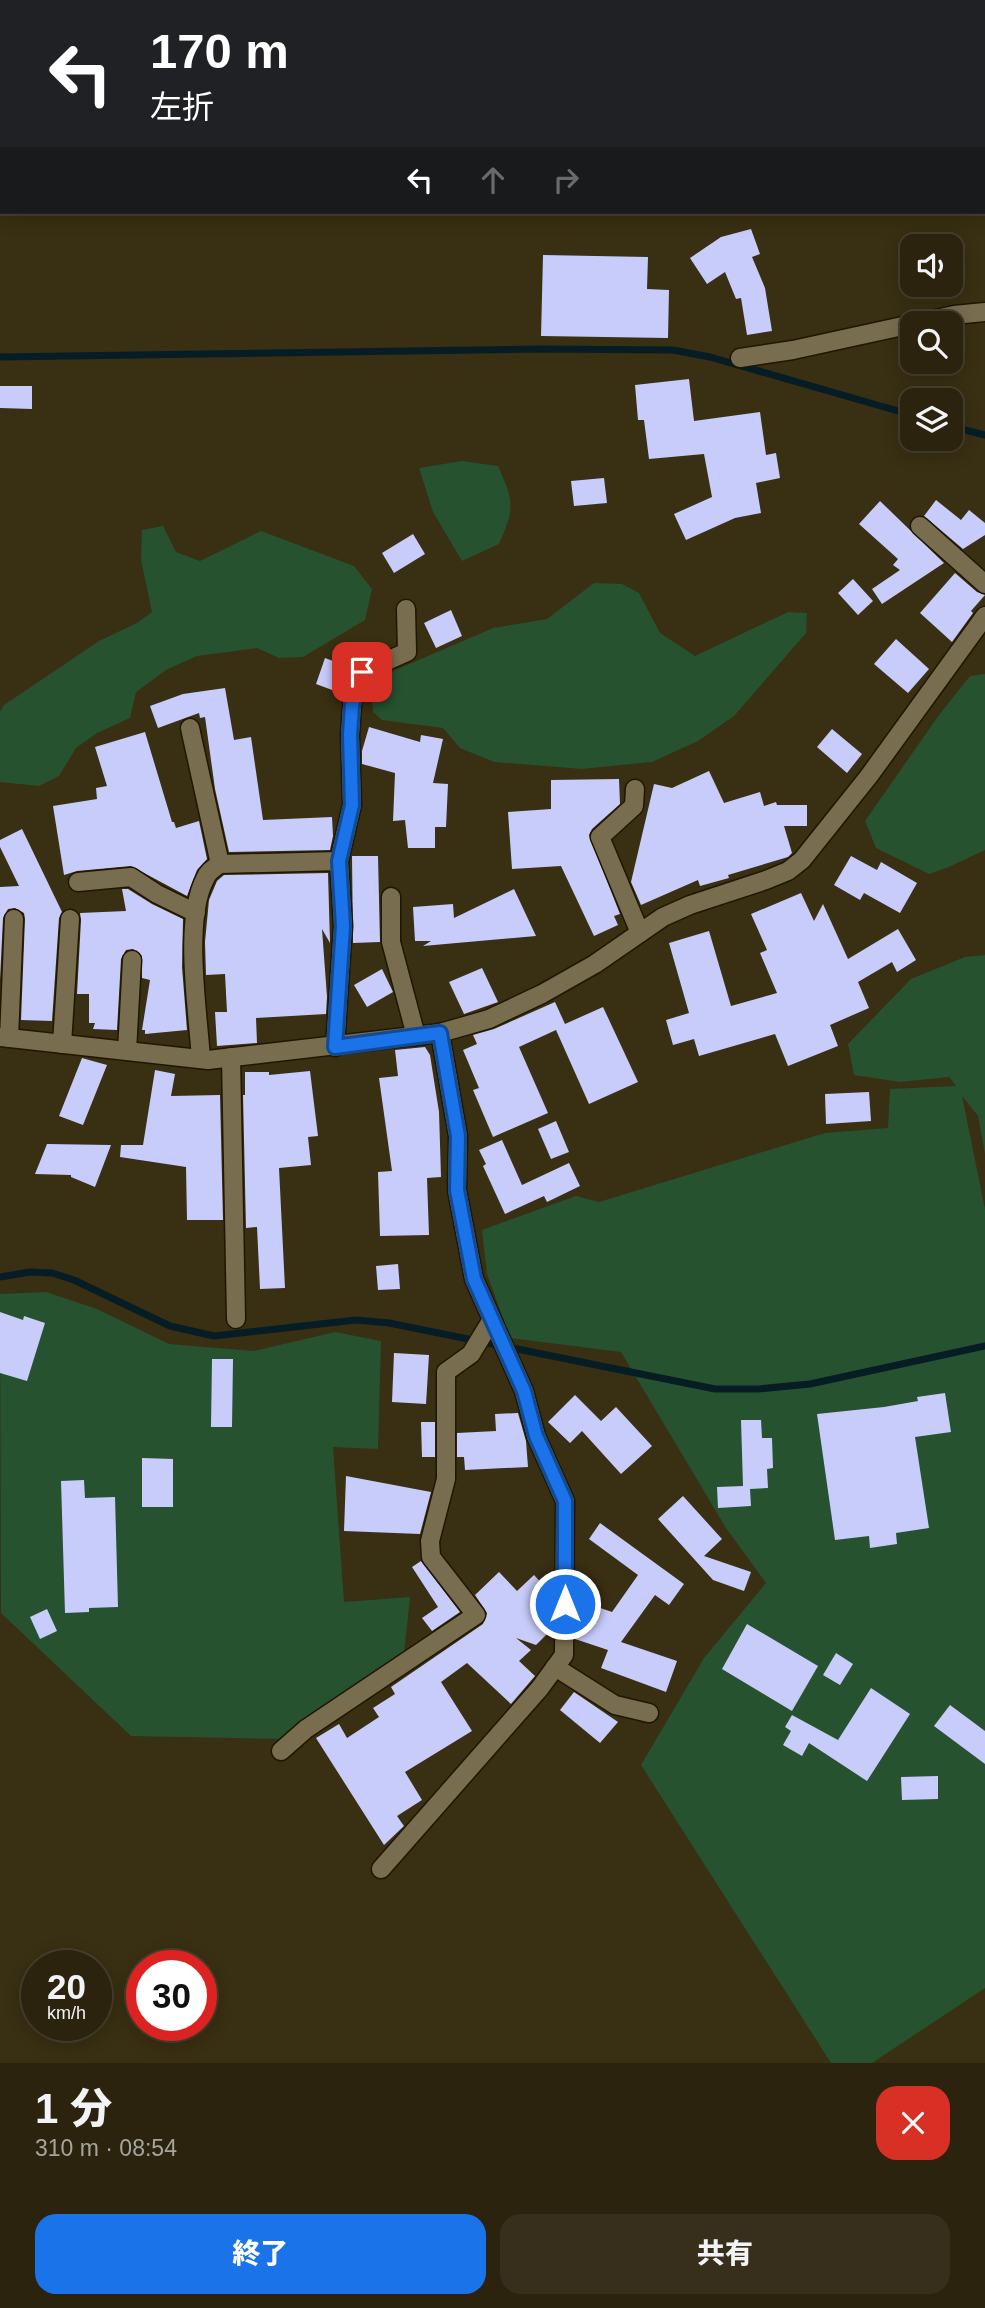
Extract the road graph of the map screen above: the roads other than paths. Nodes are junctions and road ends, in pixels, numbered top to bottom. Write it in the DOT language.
graph roads {
  1 [pos="985,312"];
  2 [pos="963,314"];
  3 [pos="900,327"];
  4 [pos="740,358"];
  5 [pos="920,526"];
  6 [pos="985,584"];
  7 [pos="406,609"];
  8 [pos="985,616"];
  9 [pos="190,728"];
  10 [pos="635,789"];
  11 [pos="339,861"];
  12 [pos="220,864"];
  13 [pos="78,882"];
  14 [pos="391,897"];
  15 [pos="196,914"];
  16 [pos="14,919"];
  17 [pos="70,919"];
  18 [pos="640,933"];
  19 [pos="132,960"];
  20 [pos="440,1033"];
  21 [pos="416,1036"];
  22 [pos="4,1037"];
  23 [pos="62,1044"];
  24 [pos="335,1047"];
  25 [pos="127,1051"];
  26 [pos="231,1057"];
  27 [pos="201,1059"];
  28 [pos="236,1319"];
  29 [pos="491,1321"];
  30 [pos="555,1667"];
  31 [pos="649,1713"];
  32 [pos="281,1751"];
  33 [pos="381,1869"];
  1 -- 2 [label="street"];
  3 -- 4 [label="street"];
  5 -- 6 [label="street"];
  7 -- 11 [label="street"];
  8 -- 18 [label="street"];
  9 -- 12 [label="street"];
  10 -- 18 [label="street"];
  11 -- 12 [label="street"];
  11 -- 24 [label="street"];
  12 -- 15 [label="street"];
  13 -- 15 [label="street"];
  14 -- 21 [label="street"];
  15 -- 27 [label="street"];
  16 -- 22 [label="street"];
  17 -- 23 [label="street"];
  18 -- 20 [label="street"];
  19 -- 25 [label="street"];
  20 -- 21 [label="street"];
  20 -- 29 [label="street"];
  21 -- 24 [label="street"];
  22 -- 23 [label="street"];
  23 -- 25 [label="street"];
  24 -- 26 [label="street"];
  25 -- 27 [label="street"];
  26 -- 27 [label="street"];
  26 -- 28 [label="street"];
  29 -- 30 [label="street"];
  29 -- 32 [label="street"];
  30 -- 31 [label="street"];
  30 -- 33 [label="street"];
}
